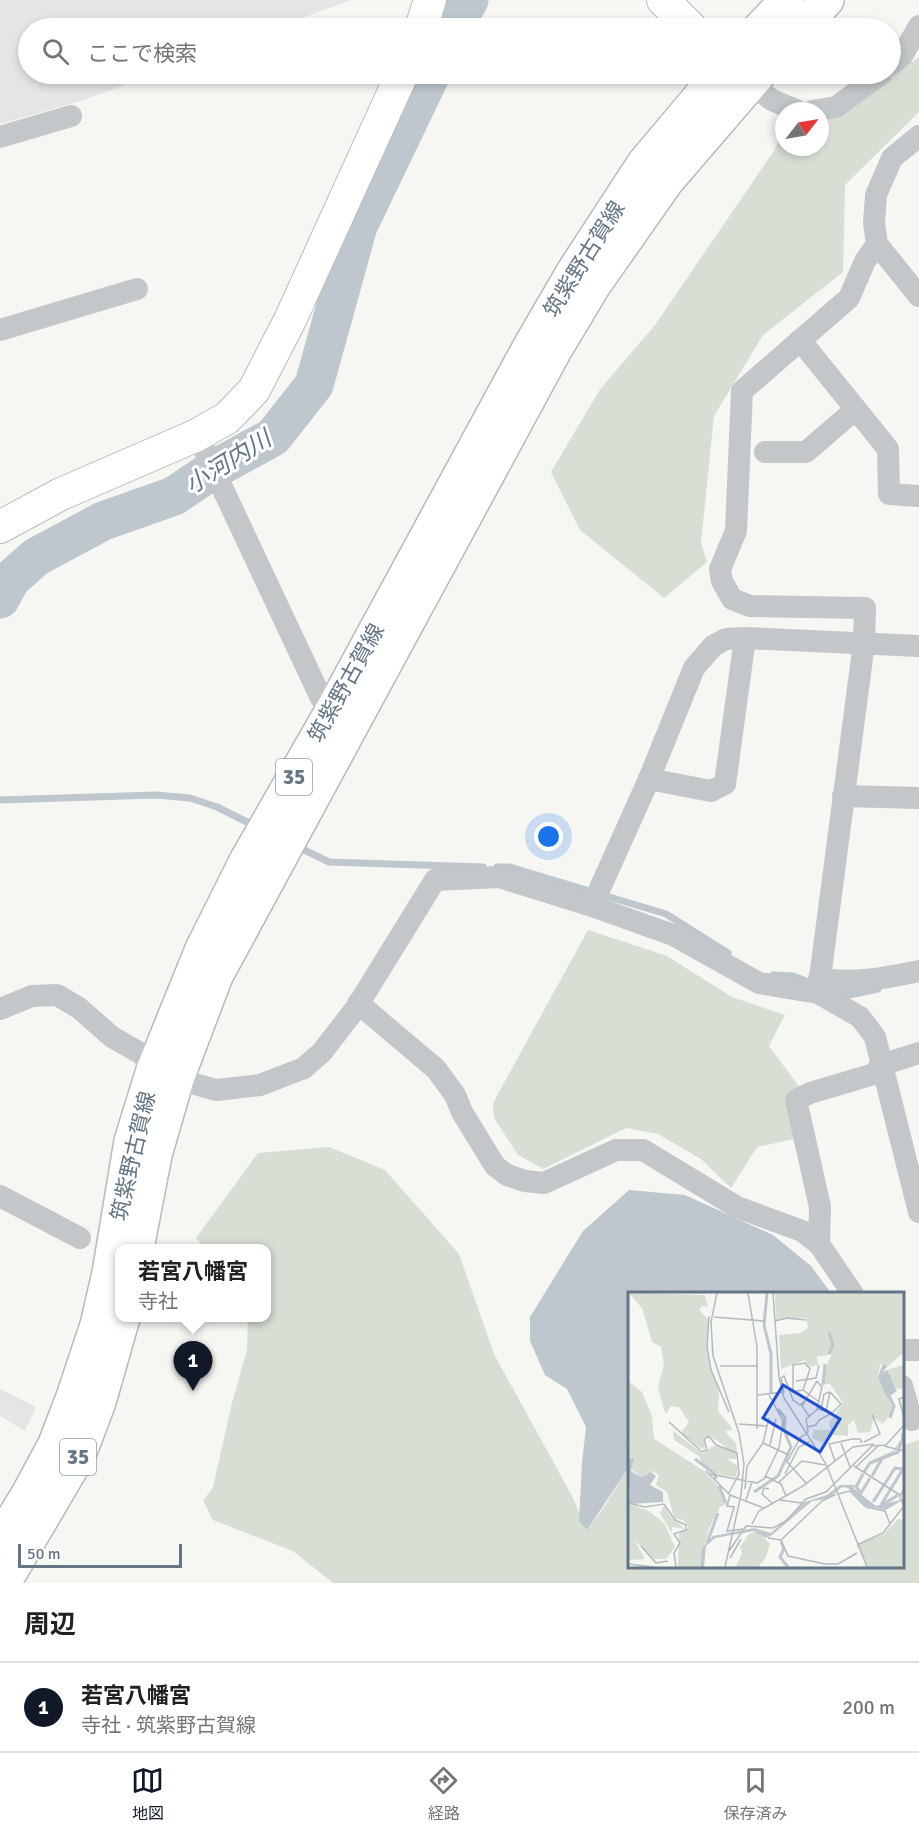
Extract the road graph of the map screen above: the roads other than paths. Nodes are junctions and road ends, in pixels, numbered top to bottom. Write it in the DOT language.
graph roads {
  1 [pos="430,0"];
  2 [pos="663,0"];
  3 [pos="787,0"];
  4 [pos="827,0"];
  5 [pos="424,18"];
  6 [pos="682,18"];
  7 [pos="770,18"];
  8 [pos="810,18"];
  9 [pos="919,26"];
  10 [pos="901,57"];
  11 [pos="397,84"];
  12 [pos="732,84"];
  13 [pos="735,84"];
  14 [pos="751,84"];
  15 [pos="867,84"];
  16 [pos="777,102"];
  17 [pos="829,108"];
  18 [pos="70,116"];
  19 [pos="919,136"];
  20 [pos="0,137"];
  21 [pos="877,244"];
  22 [pos="915,283"];
  23 [pos="137,289"];
  24 [pos="0,330"];
  25 [pos="800,340"];
  26 [pos="856,409"];
  27 [pos="200,443"];
  28 [pos="765,452"];
  29 [pos="919,496"];
  30 [pos="0,527"];
  31 [pos="745,638"];
  32 [pos="864,643"];
  33 [pos="919,646"];
  34 [pos="334,707"];
  35 [pos="649,779"];
  36 [pos="843,796"];
  37 [pos="919,798"];
  38 [pos="592,906"];
  39 [pos="919,971"];
  40 [pos="819,986"];
  41 [pos="358,1003"];
  42 [pos="0,1009"];
  43 [pos="919,1053"];
  44 [pos="881,1065"];
  45 [pos="165,1074"];
  46 [pos="0,1196"];
  47 [pos="918,1204"];
  48 [pos="80,1238"];
  49 [pos="138,1244"];
  50 [pos="819,1244"];
  51 [pos="852,1292"];
  52 [pos="122,1322"];
  53 [pos="904,1390"];
  54 [pos="912,1420"];
  55 [pos="5,1521"];
  56 [pos="4,1583"];
  1 -- 5 [label="street"];
  2 -- 6 [label="street"];
  3 -- 7 [label="main road"];
  4 -- 8 [label="main road"];
  9 -- 10 [label="street"];
  11 -- 27 [label="street"];
  12 -- 34 [label="main road, 筑紫野古賀線 / 35"];
  13 -- 45 [label="main road, 筑紫野古賀線 / 35"];
  14 -- 16 [label="street"];
  15 -- 17 [label="street"];
  18 -- 20 [label="street"];
  19 -- 21 [label="street"];
  21 -- 22 [label="street"];
  21 -- 25 [label="street"];
  23 -- 24 [label="street"];
  25 -- 26 [label="street"];
  25 -- 32 [label="street"];
  26 -- 28 [label="street"];
  26 -- 29 [label="street"];
  27 -- 30 [label="street"];
  27 -- 34 [label="street"];
  31 -- 32 [label="street"];
  31 -- 35 [label="street"];
  31 -- 35 [label="street"];
  32 -- 33 [label="street"];
  32 -- 36 [label="street"];
  34 -- 45 [label="main road, 筑紫野古賀線 / 35"];
  35 -- 38 [label="street"];
  36 -- 37 [label="street"];
  36 -- 40 [label="street"];
  38 -- 40 [label="street"];
  38 -- 41 [label="street"];
  39 -- 40 [label="street"];
  40 -- 44 [label="street"];
  41 -- 45 [label="street"];
  41 -- 50 [label="street"];
  42 -- 45 [label="street"];
  43 -- 44 [label="street"];
  44 -- 47 [label="street"];
  44 -- 50 [label="street"];
  45 -- 49 [label="main road, 筑紫野古賀線 / 35"];
  45 -- 55 [label="main road, 筑紫野古賀線 / 35"];
  46 -- 48 [label="street"];
  50 -- 51 [label="street"];
  52 -- 56 [label="main road, 35"];
  53 -- 54 [label="street"];
}
